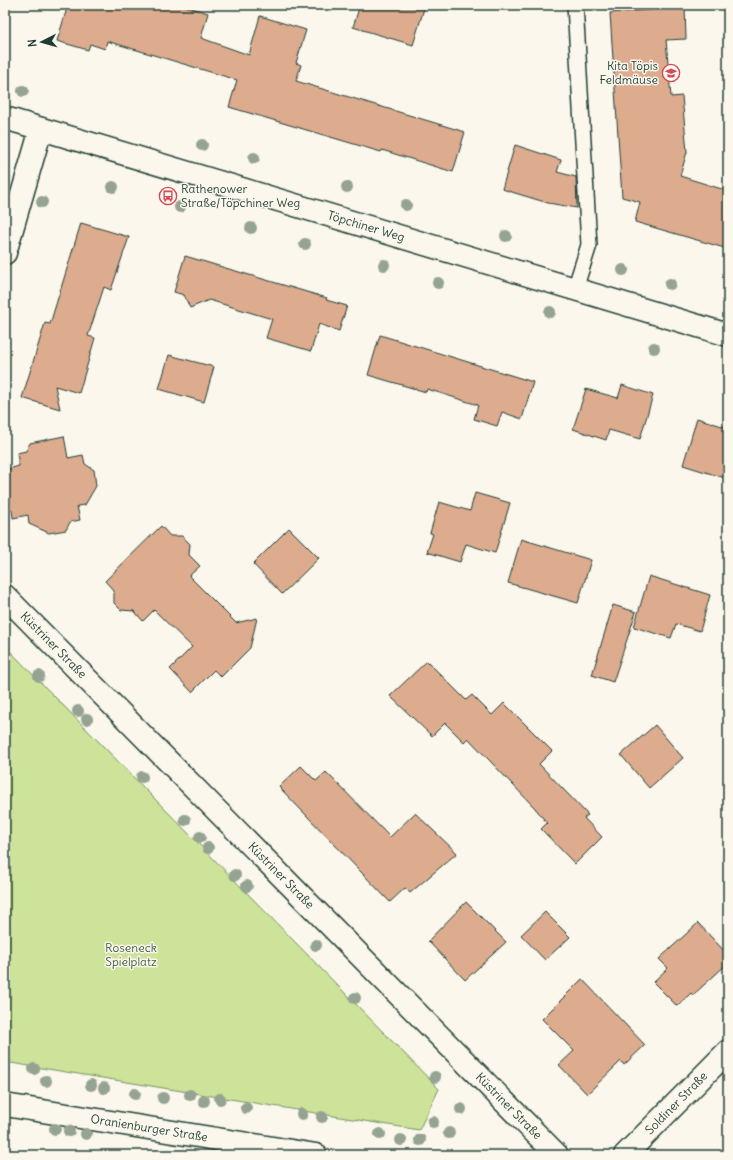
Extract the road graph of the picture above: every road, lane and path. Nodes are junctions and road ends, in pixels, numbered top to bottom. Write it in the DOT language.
graph roads {
  1 [pos="575,5"];
  2 [pos="5,118"];
  3 [pos="41,129"];
  4 [pos="5,253"];
  5 [pos="575,289"];
  6 [pos="728,335"];
  7 [pos="5,596"];
  8 [pos="728,1051"];
  9 [pos="5,1106"];
  10 [pos="316,1155"];
  11 [pos="557,1155"];
  12 [pos="625,1155"];
  1 -- 5 [label="lane"];
  2 -- 3 [label="street, Töpchiner Weg"];
  3 -- 4 [label="street"];
  3 -- 5 [label="street, Töpchiner Weg"];
  5 -- 6 [label="street, Töpchiner Weg"];
  7 -- 11 [label="street, Küstriner Straße"];
  8 -- 12 [label="street, Soldiner Straße"];
  9 -- 10 [label="street, Oranienburger Straße"];
}
